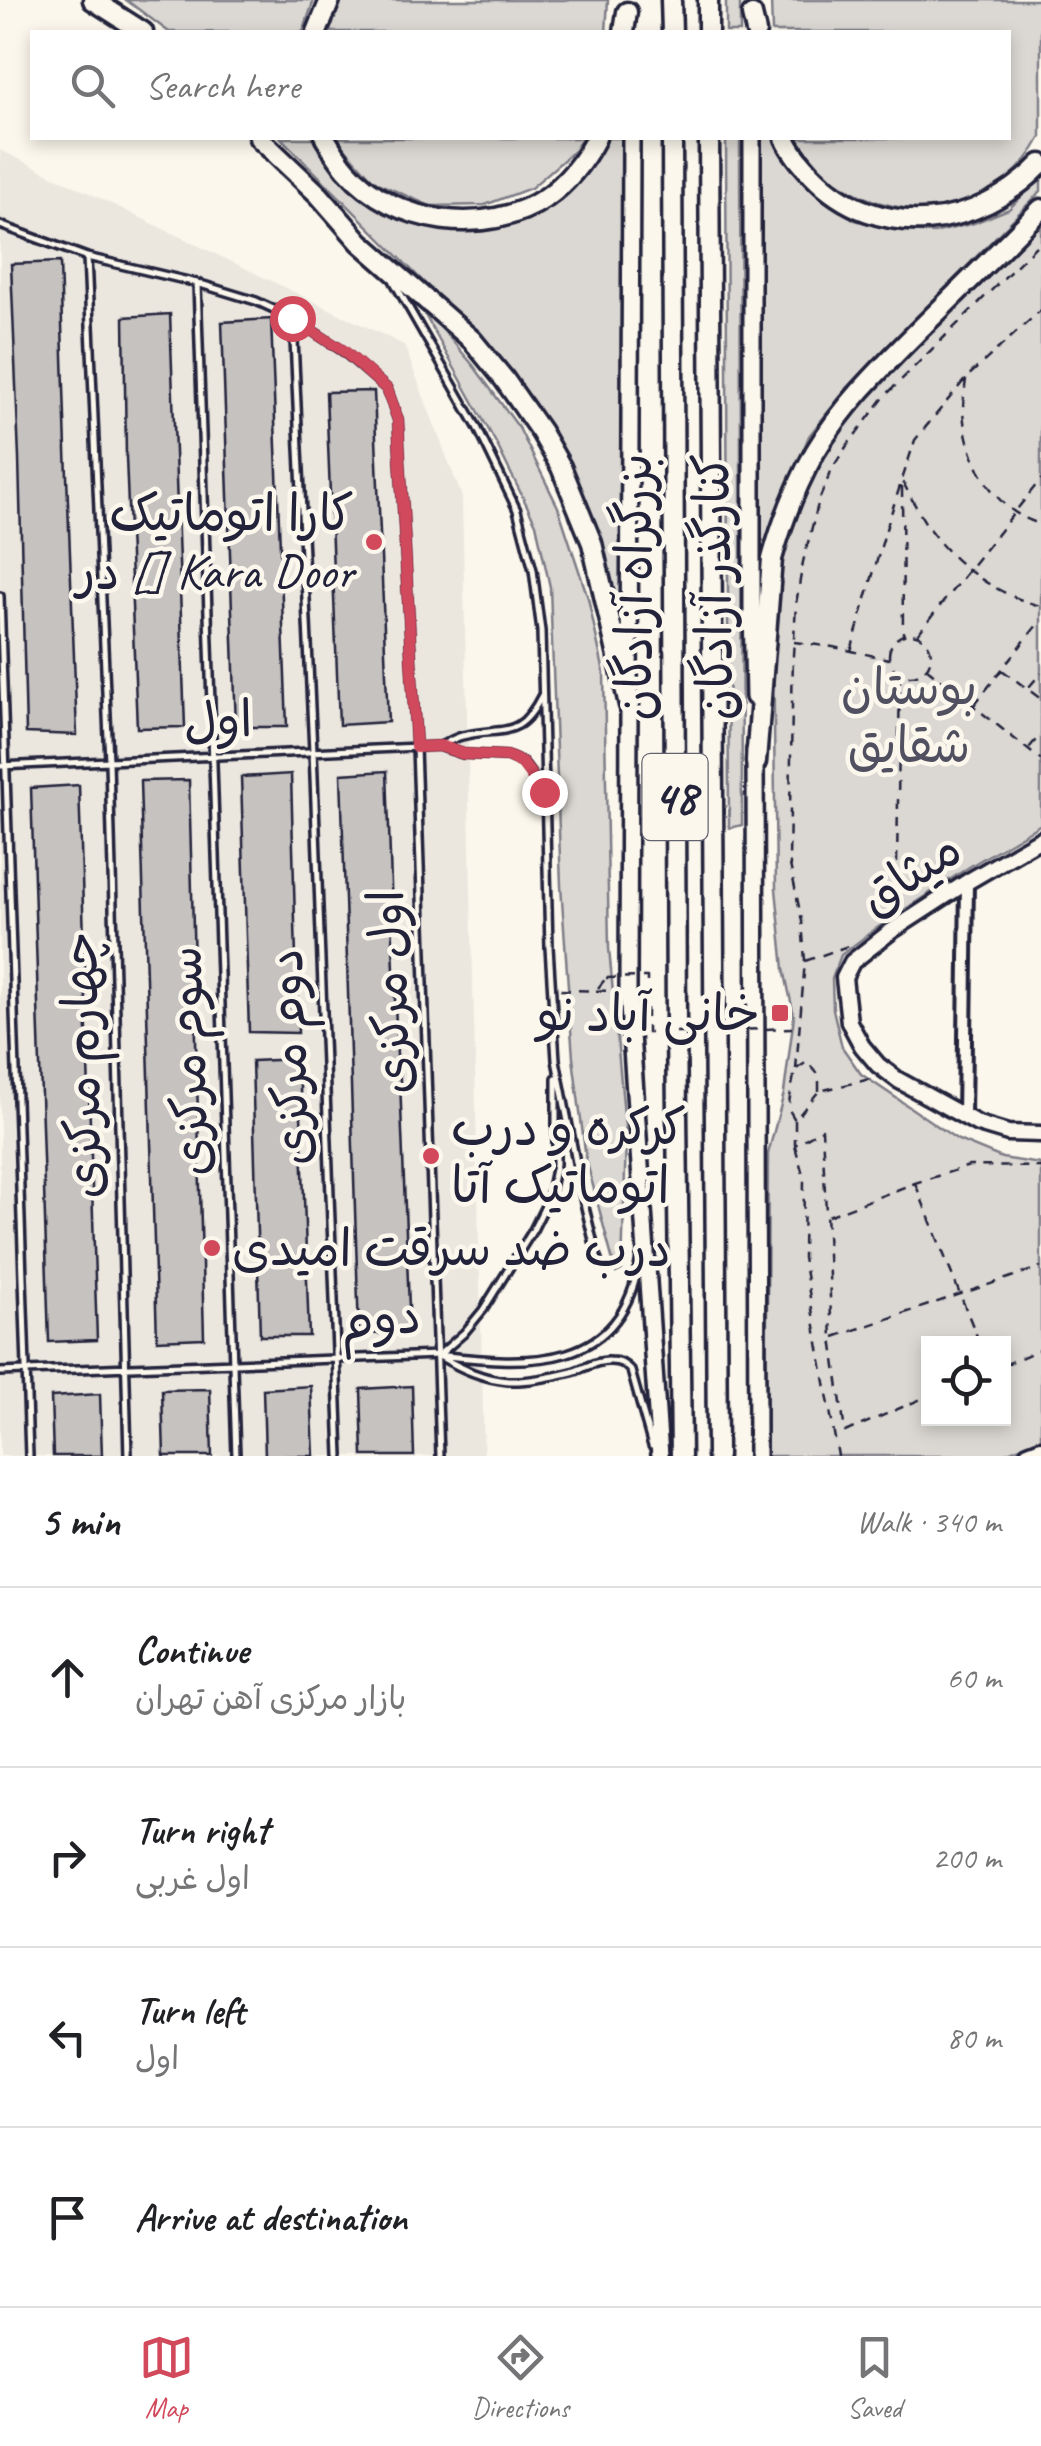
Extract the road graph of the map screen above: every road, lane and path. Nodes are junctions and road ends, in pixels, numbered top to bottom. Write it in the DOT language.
graph roads {
  1 [pos="93,0"];
  2 [pos="330,0"];
  3 [pos="672,0"];
  4 [pos="708,0"];
  5 [pos="140,30"];
  6 [pos="318,30"];
  7 [pos="672,30"];
  8 [pos="708,30"];
  9 [pos="261,140"];
  10 [pos="326,140"];
  11 [pos="595,140"];
  12 [pos="631,140"];
  13 [pos="672,140"];
  14 [pos="709,140"];
  15 [pos="752,140"];
  16 [pos="786,140"];
  17 [pos="1041,164"];
  18 [pos="1041,209"];
  19 [pos="0,225"];
  20 [pos="1041,241"];
  21 [pos="360,242"];
  22 [pos="87,257"];
  23 [pos="197,283"];
  24 [pos="1041,310"];
  25 [pos="292,318"];
  26 [pos="966,377"];
  27 [pos="1041,479"];
  28 [pos="902,481"];
  29 [pos="1015,512"];
  30 [pos="1041,524"];
  31 [pos="970,570"];
  32 [pos="0,596"];
  33 [pos="1041,606"];
  34 [pos="1041,620"];
  35 [pos="917,635"];
  36 [pos="903,636"];
  37 [pos="794,642"];
  38 [pos="851,651"];
  39 [pos="890,660"];
  40 [pos="926,668"];
  41 [pos="1002,670"];
  42 [pos="900,673"];
  43 [pos="1041,673"];
  44 [pos="1028,689"];
  45 [pos="543,692"];
  46 [pos="1041,699"];
  47 [pos="628,705"];
  48 [pos="973,707"];
  49 [pos="1041,734"];
  50 [pos="440,746"];
  51 [pos="416,747"];
  52 [pos="1028,750"];
  53 [pos="313,752"];
  54 [pos="213,756"];
  55 [pos="1041,760"];
  56 [pos="110,761"];
  57 [pos="756,762"];
  58 [pos="3,766"];
  59 [pos="544,792"];
  60 [pos="1041,839"];
  61 [pos="967,882"];
  62 [pos="944,896"];
  63 [pos="856,943"];
  64 [pos="805,961"];
  65 [pos="552,990"];
  66 [pos="596,990"];
  67 [pos="628,991"];
  68 [pos="800,1018"];
  69 [pos="556,1060"];
  70 [pos="796,1070"];
  71 [pos="892,1075"];
  72 [pos="819,1091"];
  73 [pos="964,1118"];
  74 [pos="795,1120"];
  75 [pos="1041,1134"];
  76 [pos="795,1145"];
  77 [pos="1041,1167"];
  78 [pos="915,1183"];
  79 [pos="826,1217"];
  80 [pos="642,1224"];
  81 [pos="599,1265"];
  82 [pos="1041,1267"];
  83 [pos="960,1294"];
  84 [pos="977,1336"];
  85 [pos="832,1338"];
  86 [pos="1041,1349"];
  87 [pos="438,1356"];
  88 [pos="336,1360"];
  89 [pos="1011,1361"];
  90 [pos="233,1364"];
  91 [pos="124,1368"];
  92 [pos="26,1371"];
  93 [pos="0,1372"];
  94 [pos="921,1399"];
  95 [pos="716,1407"];
  96 [pos="28,1456"];
  97 [pos="128,1456"];
  98 [pos="236,1456"];
  99 [pos="340,1456"];
  100 [pos="440,1456"];
  101 [pos="658,1456"];
  102 [pos="681,1456"];
  103 [pos="717,1456"];
  104 [pos="730,1456"];
  105 [pos="756,1456"];
  106 [pos="838,1456"];
  1 -- 5 [label="highway"];
  2 -- 6 [label="highway"];
  3 -- 7 [label="highway"];
  4 -- 8 [label="highway"];
  9 -- 21 [label="highway"];
  10 -- 11 [label="highway"];
  12 -- 47 [label="main road, کنارگذر آزادگان"];
  13 -- 102 [label="highway, بزرگراه آزادگان / 48"];
  14 -- 95 [label="highway, بزرگراه آزادگان / 48"];
  15 -- 57 [label="main road, کنارگذر آزادگان"];
  16 -- 17 [label="highway"];
  18 -- 57 [label="highway"];
  19 -- 22 [label="lane"];
  20 -- 37 [label="path"];
  21 -- 45 [label="lane"];
  21 -- 47 [label="highway"];
  22 -- 23 [label="lane"];
  22 -- 56 [label="lane, چهارم مرکزی"];
  23 -- 25 [label="lane"];
  23 -- 54 [label="lane, سوم مرکزی"];
  24 -- 26 [label="path"];
  25 -- 51 [label="lane, اول مرکزی"];
  25 -- 53 [label="lane, دوم مرکزی"];
  26 -- 28 [label="path"];
  26 -- 29 [label="path"];
  27 -- 29 [label="path"];
  28 -- 31 [label="path"];
  28 -- 36 [label="path"];
  28 -- 38 [label="path"];
  29 -- 30 [label="path"];
  29 -- 31 [label="path"];
  31 -- 33 [label="path"];
  31 -- 35 [label="path"];
  32 -- 58 [label="lane"];
  34 -- 41 [label="path"];
  35 -- 36 [label="path"];
  35 -- 40 [label="path"];
  36 -- 39 [label="path"];
  37 -- 38 [label="path"];
  37 -- 64 [label="path"];
  38 -- 39 [label="path"];
  39 -- 42 [label="path"];
  40 -- 42 [label="path"];
  40 -- 48 [label="path"];
  41 -- 44 [label="path"];
  41 -- 48 [label="path"];
  42 -- 62 [label="path"];
  43 -- 44 [label="path"];
  44 -- 46 [label="path"];
  45 -- 50 [label="lane, اول"];
  45 -- 59 [label="lane"];
  47 -- 67 [label="main road, کنارگذر آزادگان"];
  48 -- 52 [label="path"];
  49 -- 52 [label="path"];
  50 -- 51 [label="lane, اول"];
  50 -- 59 [label="lane, اول"];
  51 -- 53 [label="lane, اول"];
  51 -- 87 [label="lane, اول مرکزی"];
  52 -- 55 [label="path"];
  53 -- 54 [label="lane, اول"];
  53 -- 88 [label="lane, دوم مرکزی"];
  54 -- 56 [label="lane, اول"];
  54 -- 90 [label="lane, سوم مرکزی"];
  56 -- 58 [label="lane, اول"];
  56 -- 91 [label="lane, چهارم مرکزی"];
  57 -- 105 [label="main road, کنارگذر آزادگان"];
  58 -- 92 [label="lane"];
  59 -- 65 [label="lane"];
  60 -- 61 [label="street, میثاق"];
  61 -- 62 [label="street, میثاق"];
  61 -- 73 [label="street"];
  62 -- 71 [label="street, میثاق"];
  63 -- 64 [label="path"];
  64 -- 68 [label="path"];
  65 -- 66 [label="path"];
  65 -- 69 [label="lane"];
  66 -- 67 [label="path"];
  66 -- 68 [label="path, bridge"];
  67 -- 80 [label="main road, کنارگذر آزادگان"];
  68 -- 70 [label="path"];
  69 -- 81 [label="lane"];
  69 -- 87 [label="lane, دوم"];
  70 -- 72 [label="path"];
  70 -- 74 [label="path"];
  71 -- 72 [label="path"];
  71 -- 73 [label="street"];
  72 -- 74 [label="path"];
  73 -- 75 [label="street"];
  74 -- 76 [label="path"];
  76 -- 79 [label="path"];
  76 -- 106 [label="path"];
  77 -- 78 [label="path"];
  78 -- 79 [label="path"];
  78 -- 83 [label="path"];
  79 -- 85 [label="path"];
  80 -- 87 [label="lane"];
  80 -- 101 [label="main road, کنارگذر آزادگان"];
  82 -- 83 [label="path"];
  83 -- 84 [label="path"];
  83 -- 85 [label="path"];
  85 -- 94 [label="path"];
  86 -- 89 [label="path"];
  87 -- 88 [label="lane, دوم"];
  87 -- 100 [label="lane, اول مرکزی"];
  87 -- 101 [label="lane"];
  88 -- 90 [label="lane, دوم"];
  88 -- 99 [label="lane, دوم مرکزی"];
  90 -- 91 [label="lane, دوم"];
  90 -- 98 [label="lane, سوم مرکزی"];
  91 -- 92 [label="lane, دوم"];
  91 -- 97 [label="lane, چهارم مرکزی"];
  92 -- 93 [label="lane, دوم"];
  92 -- 96 [label="lane"];
  95 -- 103 [label="highway, بزرگراه آزادگان / 48"];
  95 -- 104 [label="highway"];
}
